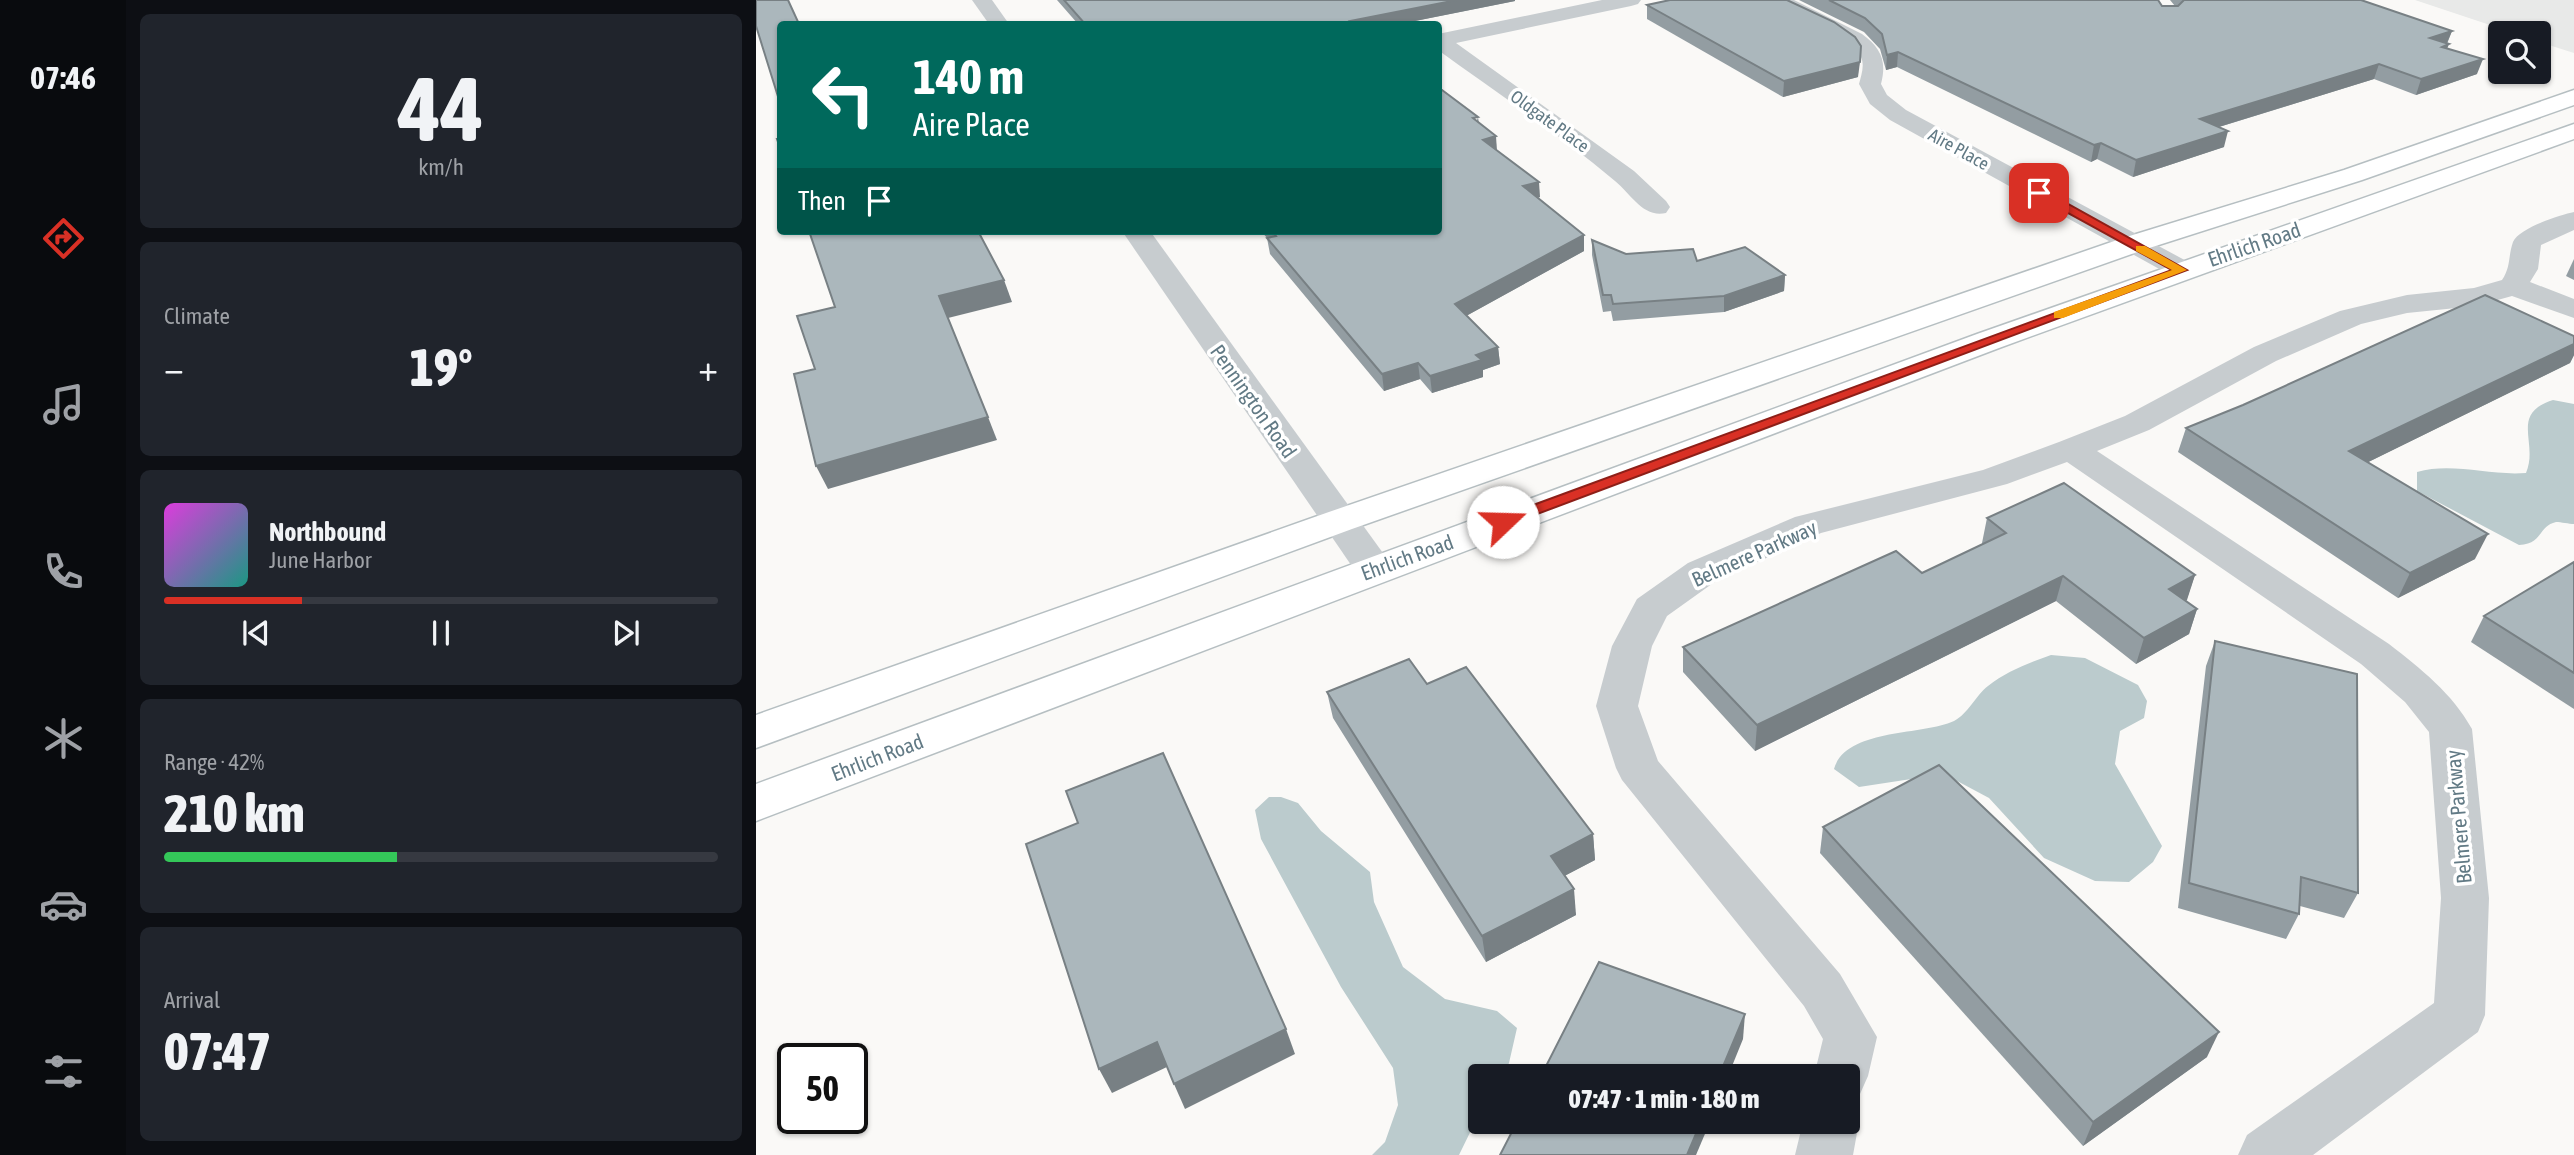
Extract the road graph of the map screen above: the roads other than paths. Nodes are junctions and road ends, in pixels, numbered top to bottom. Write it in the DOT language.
graph roads {
  1 [pos="982,0"];
  2 [pos="1632,0"];
  3 [pos="1778,0"];
  4 [pos="997,21"];
  5 [pos="1442,39"];
  6 [pos="1442,42"];
  7 [pos="2574,97"];
  8 [pos="2574,131"];
  9 [pos="1657,207"];
  10 [pos="2574,220"];
  11 [pos="1139,235"];
  12 [pos="2133,244"];
  13 [pos="2182,270"];
  14 [pos="2513,286"];
  15 [pos="2574,309"];
  16 [pos="2071,449"];
  17 [pos="1339,521"];
  18 [pos="1374,569"];
  19 [pos="756,732"];
  20 [pos="756,803"];
  21 [pos="1844,1064"];
  22 [pos="1828,1134"];
  23 [pos="1824,1155"];
  24 [pos="2267,1155"];
  1 -- 4 [label="street"];
  2 -- 5 [label="street"];
  3 -- 12 [label="street, Aire Place"];
  6 -- 9 [label="street, Oldgate Place"];
  7 -- 12 [label="main road, Ehrlich Road"];
  8 -- 13 [label="main road, Ehrlich Road"];
  10 -- 14 [label="street"];
  11 -- 17 [label="street, Pennington Road"];
  12 -- 13 [label="street, Aire Place"];
  12 -- 17 [label="main road, Ehrlich Road"];
  13 -- 18 [label="main road, Ehrlich Road"];
  14 -- 15 [label="street"];
  14 -- 16 [label="street, Belmere Parkway"];
  16 -- 21 [label="street, Belmere Parkway"];
  16 -- 24 [label="street, Belmere Parkway"];
  17 -- 18 [label="street, Pennington Road"];
  17 -- 19 [label="main road, Ehrlich Road"];
  18 -- 20 [label="main road, Ehrlich Road"];
  22 -- 23 [label="street"];
}
